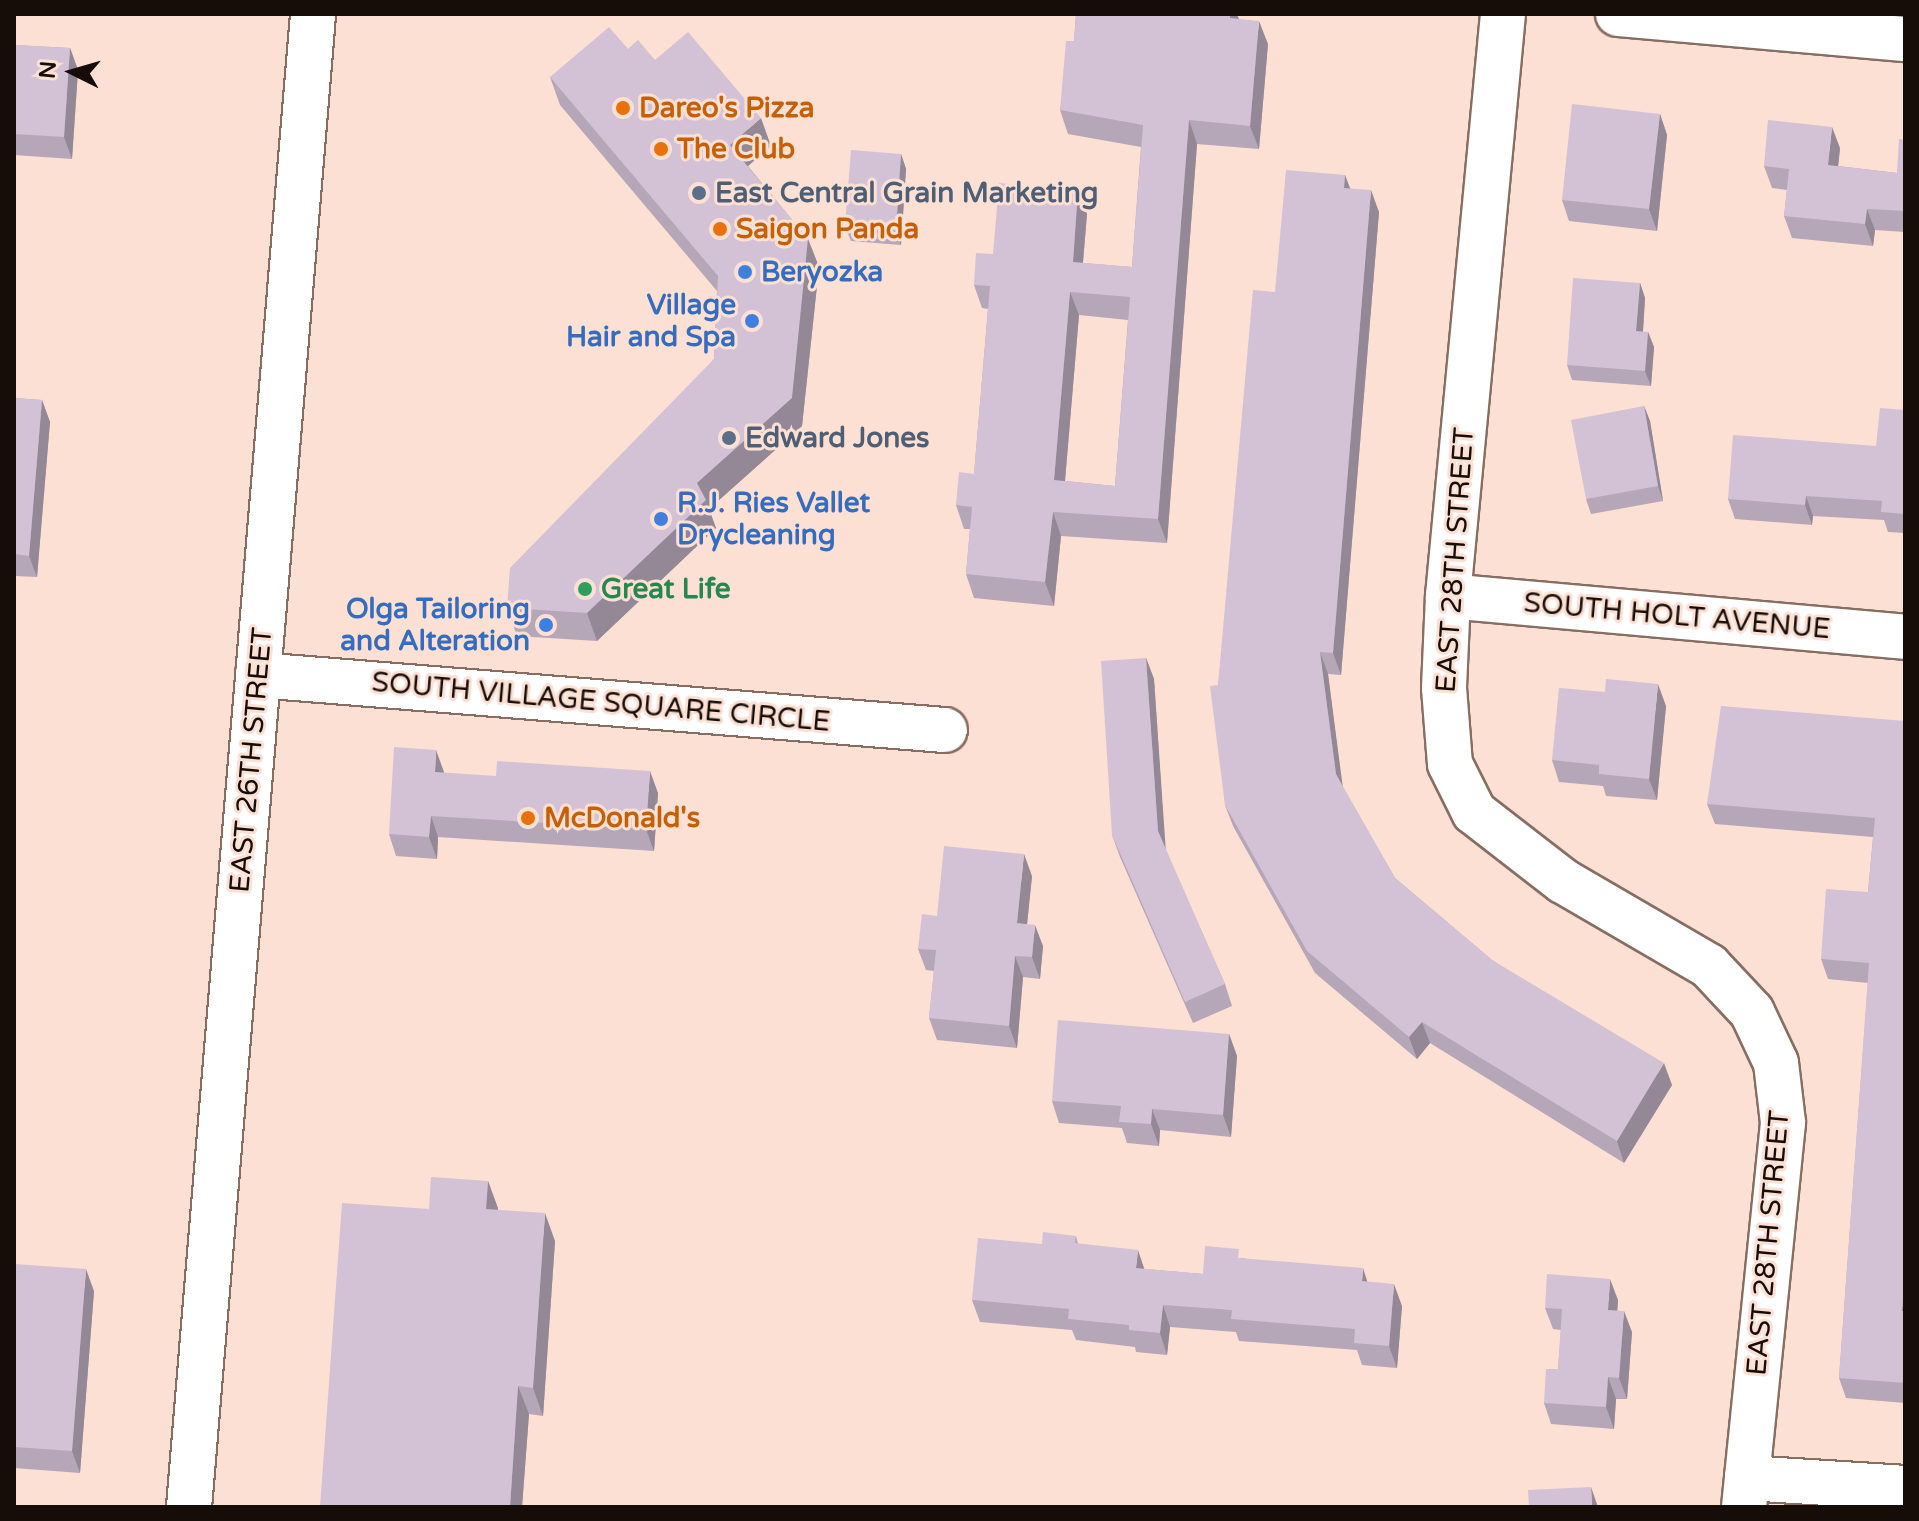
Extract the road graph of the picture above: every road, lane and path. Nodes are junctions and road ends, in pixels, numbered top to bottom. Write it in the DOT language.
graph roads {
  1 [pos="313,14"];
  2 [pos="1503,14"];
  3 [pos="1618,14"];
  4 [pos="1905,39"];
  5 [pos="1448,596"];
  6 [pos="1905,637"];
  7 [pos="258,675"];
  8 [pos="945,730"];
  9 [pos="1905,1488"];
  10 [pos="1746,1493"];
  11 [pos="189,1507"];
  1 -- 7 [label="street, EAST 26TH STREET"];
  2 -- 5 [label="street, EAST 28TH STREET"];
  3 -- 4 [label="street"];
  5 -- 6 [label="street, SOUTH HOLT AVENUE"];
  5 -- 10 [label="street, EAST 28TH STREET"];
  7 -- 8 [label="street, SOUTH VILLAGE SQUARE CIRCLE"];
  7 -- 11 [label="street, EAST 26TH STREET"];
  9 -- 10 [label="street"];
}
